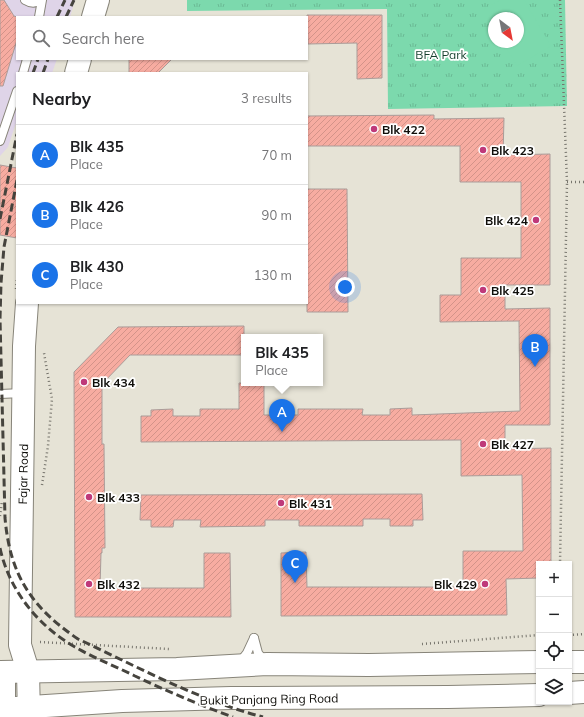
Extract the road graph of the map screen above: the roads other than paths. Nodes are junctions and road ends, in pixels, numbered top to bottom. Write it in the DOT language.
graph roads {
  1 [pos="25,0"];
  2 [pos="41,0"];
  3 [pos="98,0"];
  4 [pos="38,16"];
  5 [pos="93,16"];
  6 [pos="27,60"];
  7 [pos="80,60"];
  8 [pos="23,72"];
  9 [pos="76,72"];
  10 [pos="16,94"];
  11 [pos="0,141"];
  12 [pos="27,304"];
  13 [pos="24,393"];
  14 [pos="0,394"];
  15 [pos="20,645"];
  16 [pos="532,663"];
  17 [pos="28,670"];
  18 [pos="2,672"];
  19 [pos="531,695"];
  20 [pos="3,711"];
  21 [pos="29,712"];
  1 -- 2 [label="lane"];
  2 -- 4 [label="lane"];
  3 -- 5 [label="main road"];
  6 -- 8 [label="lane"];
  7 -- 9 [label="main road"];
  10 -- 11 [label="lane"];
  12 -- 13 [label="main road, Fajar Road"];
  13 -- 14 [label="lane"];
  13 -- 15 [label="main road, Fajar Road"];
  15 -- 17 [label="main road, Fajar Road"];
  15 -- 18 [label="main road, Fajar Road"];
  16 -- 17 [label="main road"];
  16 -- 19 [label="main road"];
  17 -- 18 [label="main road"];
  17 -- 21 [label="main road, Fajar Road"];
  18 -- 20 [label="main road"];
  19 -- 21 [label="main road, Bukit Panjang Ring Road"];
  20 -- 21 [label="main road, Bukit Panjang Ring Road"];
}
